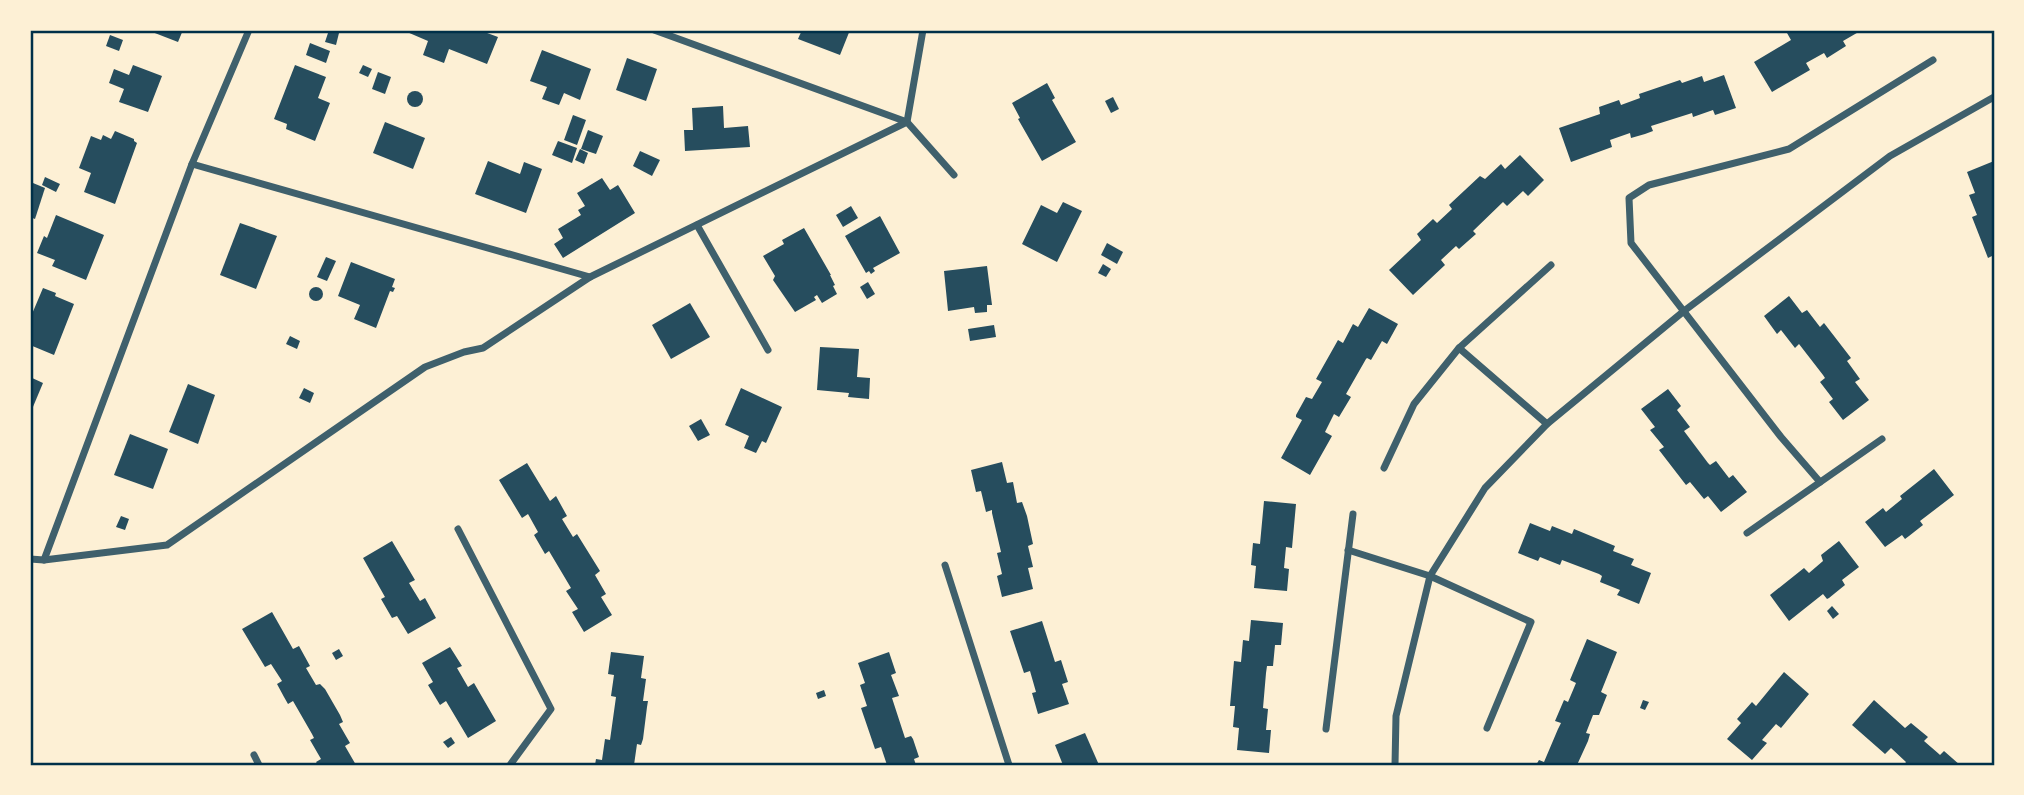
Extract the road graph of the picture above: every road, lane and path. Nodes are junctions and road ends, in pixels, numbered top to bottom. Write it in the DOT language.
graph roads {
  1 [pos="249,30"];
  2 [pos="654,30"];
  3 [pos="923,30"];
  4 [pos="1933,60"];
  5 [pos="1994,97"];
  6 [pos="907,122"];
  7 [pos="192,164"];
  8 [pos="954,175"];
  9 [pos="697,225"];
  10 [pos="1551,265"];
  11 [pos="590,277"];
  12 [pos="1684,311"];
  13 [pos="1459,348"];
  14 [pos="768,350"];
  15 [pos="1547,424"];
  16 [pos="1882,439"];
  17 [pos="1384,468"];
  18 [pos="1820,482"];
  19 [pos="1353,514"];
  20 [pos="458,529"];
  21 [pos="1747,533"];
  22 [pos="1348,550"];
  23 [pos="30,559"];
  24 [pos="44,560"];
  25 [pos="944,565"];
  26 [pos="1430,576"];
  27 [pos="1487,728"];
  28 [pos="1326,729"];
  29 [pos="254,755"];
  30 [pos="259,765"];
  31 [pos="510,765"];
  32 [pos="1009,765"];
  33 [pos="1395,765"];
  1 -- 7 [label="street"];
  2 -- 6 [label="street"];
  3 -- 6 [label="street"];
  4 -- 12 [label="street"];
  5 -- 12 [label="street"];
  6 -- 8 [label="street"];
  6 -- 9 [label="street"];
  7 -- 11 [label="street"];
  7 -- 24 [label="street"];
  9 -- 11 [label="street"];
  9 -- 14 [label="street"];
  10 -- 13 [label="street"];
  11 -- 24 [label="street"];
  12 -- 15 [label="street"];
  12 -- 18 [label="street"];
  13 -- 15 [label="street"];
  13 -- 17 [label="street"];
  15 -- 26 [label="street"];
  16 -- 18 [label="street"];
  18 -- 21 [label="street"];
  19 -- 22 [label="street"];
  20 -- 31 [label="street"];
  22 -- 26 [label="street"];
  22 -- 28 [label="street"];
  23 -- 24 [label="street"];
  25 -- 32 [label="street"];
  26 -- 27 [label="street"];
  26 -- 33 [label="street"];
  29 -- 30 [label="street"];
}
